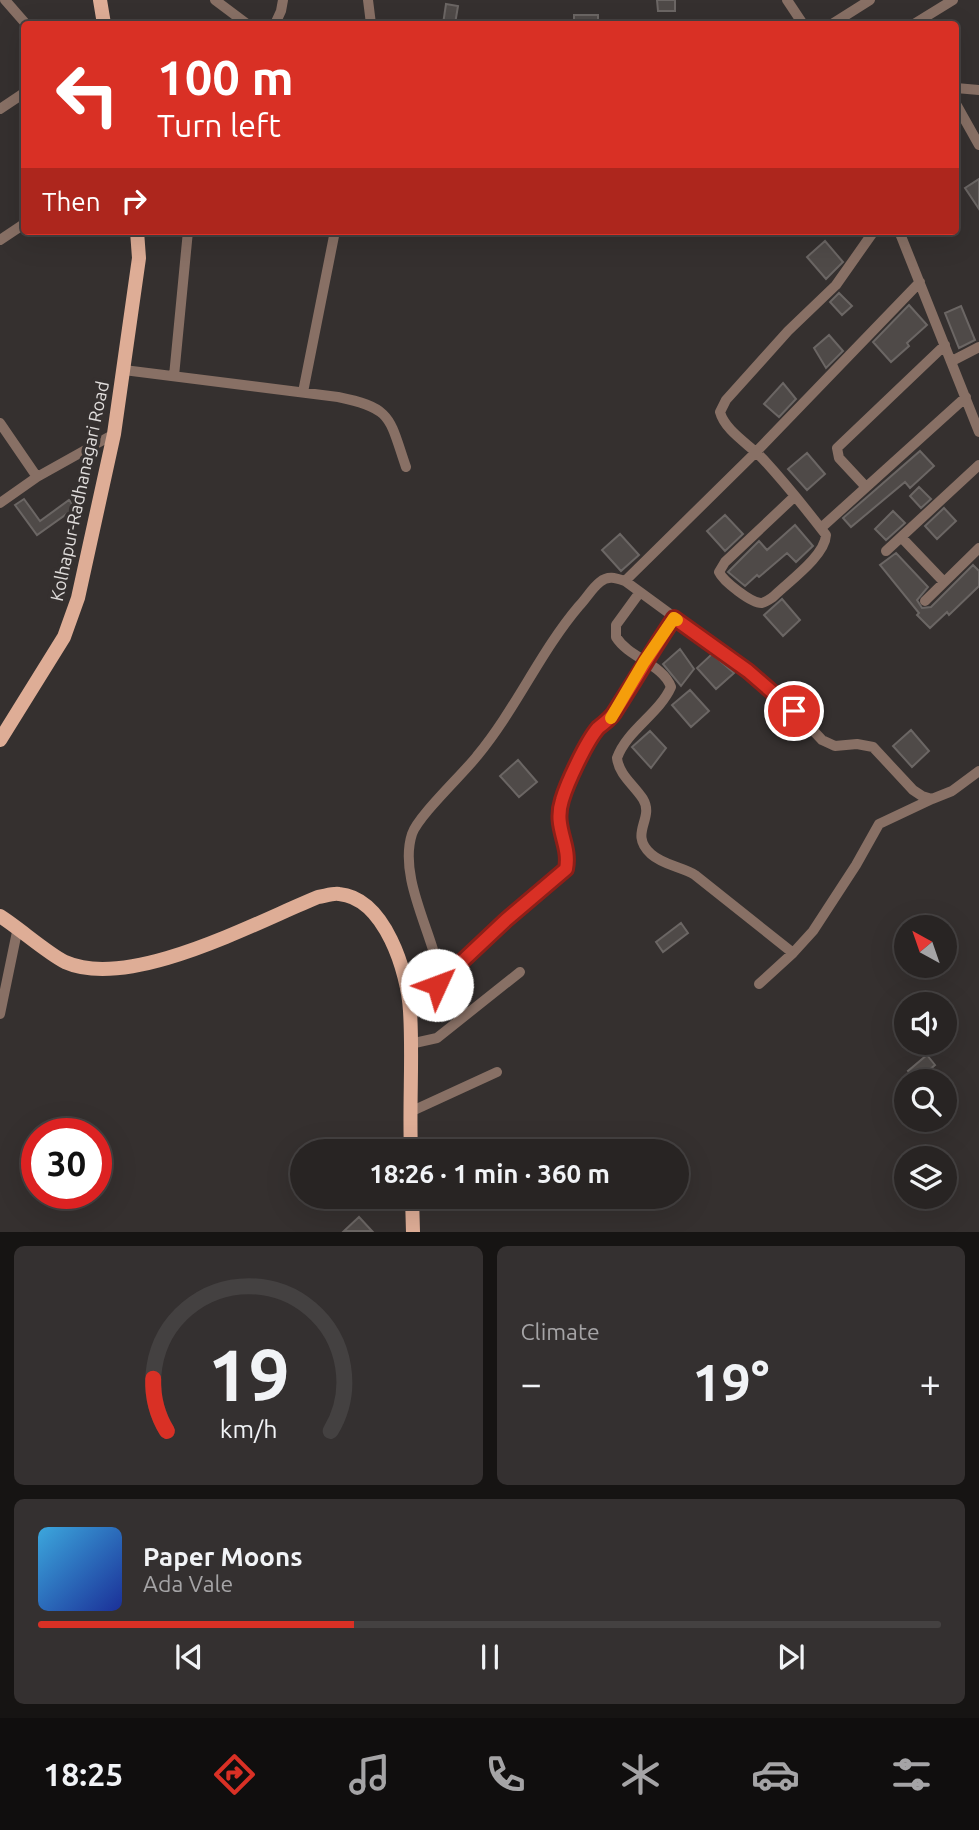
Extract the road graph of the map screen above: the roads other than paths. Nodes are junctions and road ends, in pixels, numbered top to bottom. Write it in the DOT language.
graph roads {
  1 [pos="5,0"];
  2 [pos="100,0"];
  3 [pos="215,0"];
  4 [pos="283,0"];
  5 [pos="369,0"];
  6 [pos="787,0"];
  7 [pos="870,0"];
  8 [pos="953,0"];
  9 [pos="23,21"];
  10 [pos="104,21"];
  11 [pos="243,21"];
  12 [pos="276,21"];
  13 [pos="371,21"];
  14 [pos="801,21"];
  15 [pos="837,21"];
  16 [pos="919,21"];
  17 [pos="959,88"];
  18 [pos="979,90"];
  19 [pos="21,95"];
  20 [pos="0,109"];
  21 [pos="959,109"];
  22 [pos="979,145"];
  23 [pos="21,226"];
  24 [pos="137,235"];
  25 [pos="188,235"];
  26 [pos="334,235"];
  27 [pos="871,235"];
  28 [pos="901,235"];
  29 [pos="0,240"];
  30 [pos="919,282"];
  31 [pos="945,345"];
  32 [pos="979,347"];
  33 [pos="952,361"];
  34 [pos="124,370"];
  35 [pos="174,376"];
  36 [pos="303,392"];
  37 [pos="966,397"];
  38 [pos="0,423"];
  39 [pos="979,432"];
  40 [pos="114,434"];
  41 [pos="756,452"];
  42 [pos="979,465"];
  43 [pos="406,467"];
  44 [pos="37,477"];
  45 [pos="866,487"];
  46 [pos="794,496"];
  47 [pos="0,503"];
  48 [pos="821,528"];
  49 [pos="901,537"];
  50 [pos="979,548"];
  51 [pos="886,551"];
  52 [pos="625,581"];
  53 [pos="944,582"];
  54 [pos="640,592"];
  55 [pos="925,601"];
  56 [pos="674,618"];
  57 [pos="644,662"];
  58 [pos="0,740"];
  59 [pos="979,771"];
  60 [pos="932,799"];
  61 [pos="0,916"];
  62 [pos="18,928"];
  63 [pos="793,953"];
  64 [pos="520,972"];
  65 [pos="759,984"];
  66 [pos="437,985"];
  67 [pos="2,999"];
  68 [pos="410,1009"];
  69 [pos="0,1014"];
  70 [pos="410,1044"];
  71 [pos="497,1072"];
  72 [pos="410,1112"];
  73 [pos="411,1139"];
  74 [pos="412,1209"];
  75 [pos="413,1231"];
  1 -- 9 [label="street"];
  2 -- 10 [label="main road"];
  3 -- 11 [label="street"];
  4 -- 12 [label="street"];
  5 -- 13 [label="street"];
  6 -- 14 [label="street"];
  7 -- 15 [label="street"];
  8 -- 16 [label="street"];
  17 -- 18 [label="street"];
  19 -- 20 [label="street"];
  21 -- 22 [label="street"];
  23 -- 29 [label="street"];
  24 -- 34 [label="main road, Kolhapur-Radhanagari Road"];
  25 -- 35 [label="street"];
  26 -- 36 [label="street"];
  27 -- 41 [label="street"];
  28 -- 30 [label="street"];
  30 -- 31 [label="street"];
  30 -- 41 [label="street"];
  31 -- 33 [label="street"];
  31 -- 45 [label="street"];
  32 -- 33 [label="street"];
  33 -- 37 [label="street"];
  34 -- 35 [label="street"];
  34 -- 40 [label="main road, Kolhapur-Radhanagari Road"];
  35 -- 36 [label="street"];
  36 -- 43 [label="street"];
  37 -- 39 [label="street"];
  37 -- 45 [label="street"];
  38 -- 44 [label="street"];
  40 -- 44 [label="street"];
  40 -- 58 [label="main road, Kolhapur-Radhanagari Road"];
  41 -- 46 [label="street"];
  41 -- 52 [label="street"];
  42 -- 49 [label="street"];
  44 -- 47 [label="street"];
  45 -- 48 [label="street"];
  46 -- 48 [label="street"];
  46 -- 48 [label="street"];
  49 -- 51 [label="street"];
  49 -- 53 [label="street"];
  50 -- 53 [label="street"];
  52 -- 54 [label="street"];
  52 -- 66 [label="street"];
  53 -- 55 [label="street"];
  54 -- 56 [label="street"];
  54 -- 57 [label="street"];
  56 -- 57 [label="street"];
  56 -- 60 [label="street"];
  57 -- 63 [label="street"];
  57 -- 66 [label="street"];
  59 -- 60 [label="street"];
  60 -- 63 [label="street"];
  61 -- 62 [label="main road"];
  62 -- 67 [label="street"];
  62 -- 68 [label="main road"];
  63 -- 65 [label="street"];
  64 -- 70 [label="street"];
  66 -- 68 [label="street"];
  67 -- 69 [label="street"];
  68 -- 70 [label="main road"];
  70 -- 72 [label="main road"];
  71 -- 72 [label="street"];
  72 -- 73 [label="main road"];
  74 -- 75 [label="main road"];
}
